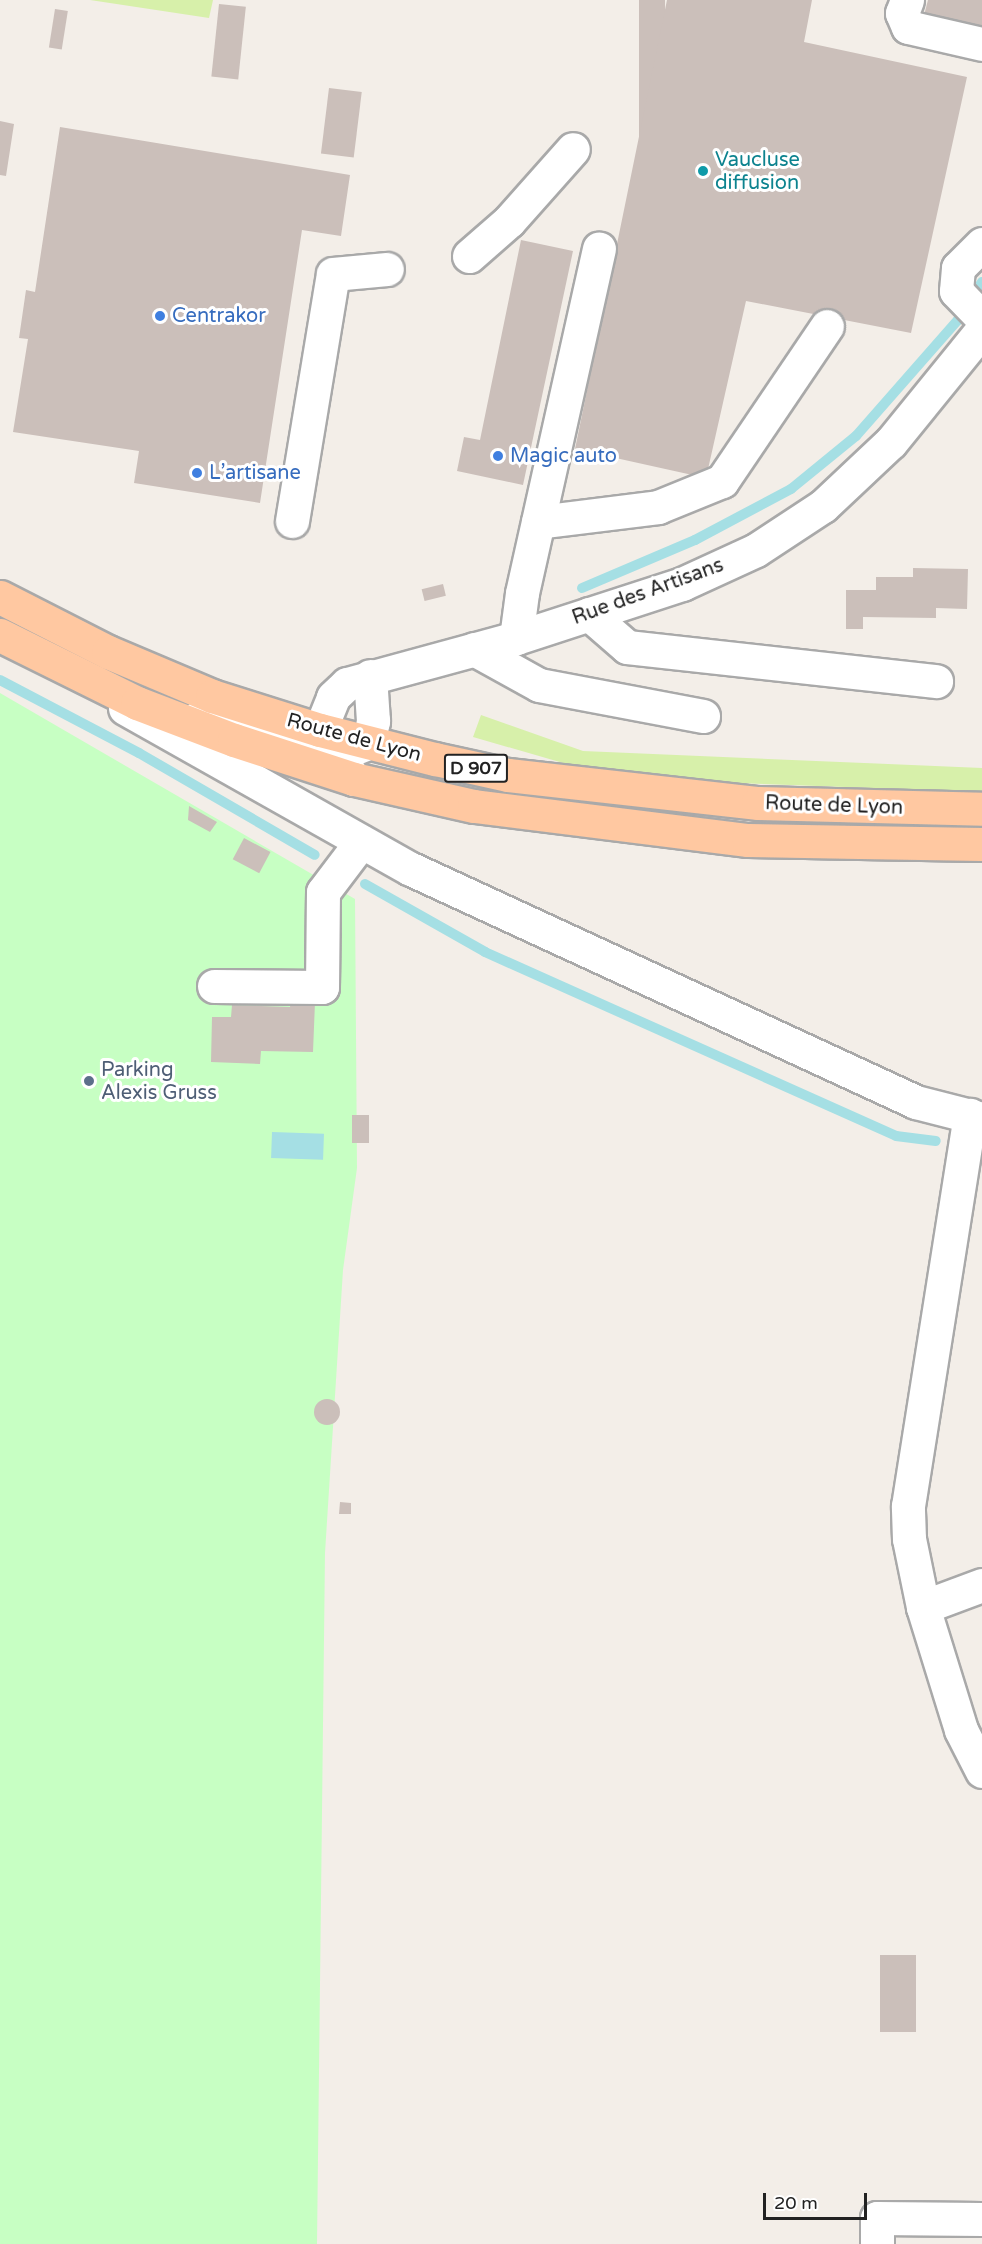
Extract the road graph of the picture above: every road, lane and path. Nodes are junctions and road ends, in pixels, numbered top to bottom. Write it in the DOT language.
graph roads {
  1 [pos="907,0"];
  2 [pos="982,44"];
  3 [pos="573,149"];
  4 [pos="982,244"];
  5 [pos="599,249"];
  6 [pos="469,256"];
  7 [pos="387,269"];
  8 [pos="982,318"];
  9 [pos="827,326"];
  10 [pos="982,330"];
  11 [pos="972,360"];
  12 [pos="292,521"];
  13 [pos="538,522"];
  14 [pos="0,597"];
  15 [pos="590,614"];
  16 [pos="0,635"];
  17 [pos="516,638"];
  18 [pos="474,649"];
  19 [pos="33,652"];
  20 [pos="370,675"];
  21 [pos="936,681"];
  22 [pos="137,703"];
  23 [pos="703,716"];
  24 [pos="326,741"];
  25 [pos="369,743"];
  26 [pos="354,779"];
  27 [pos="982,809"];
  28 [pos="361,842"];
  29 [pos="982,844"];
  30 [pos="214,986"];
  31 [pos="976,1117"];
  32 [pos="982,1584"];
  33 [pos="923,1607"];
  34 [pos="982,1771"];
  35 [pos="967,2227"];
  36 [pos="877,2244"];
  1 -- 2 [label="street"];
  3 -- 6 [label="street"];
  4 -- 8 [label="street"];
  5 -- 13 [label="street"];
  7 -- 12 [label="street"];
  9 -- 13 [label="street"];
  10 -- 11 [label="street, Rue des Artisans"];
  11 -- 15 [label="street, Rue des Artisans"];
  13 -- 17 [label="street"];
  14 -- 24 [label="main road, Route de Lyon / D 907"];
  15 -- 17 [label="street, Rue des Artisans"];
  15 -- 21 [label="street"];
  16 -- 19 [label="main road, Route de Lyon / D 907"];
  17 -- 18 [label="street, Rue des Artisans"];
  18 -- 20 [label="street, Rue des Artisans"];
  18 -- 23 [label="street"];
  19 -- 22 [label="main road, Route de Lyon / D 907"];
  19 -- 28 [label="street"];
  20 -- 24 [label="street, Rue des Artisans"];
  20 -- 25 [label="street"];
  22 -- 24 [label="street"];
  22 -- 26 [label="main road, Route de Lyon / D 907"];
  24 -- 25 [label="main road, Route de Lyon / D 907"];
  24 -- 26 [label="street"];
  25 -- 27 [label="main road, Route de Lyon / D 907"];
  26 -- 29 [label="main road, Route de Lyon / D 907"];
  28 -- 30 [label="street"];
  28 -- 31 [label="street"];
  31 -- 33 [label="street"];
  32 -- 33 [label="street"];
  33 -- 34 [label="street"];
  35 -- 36 [label="street"];
}
